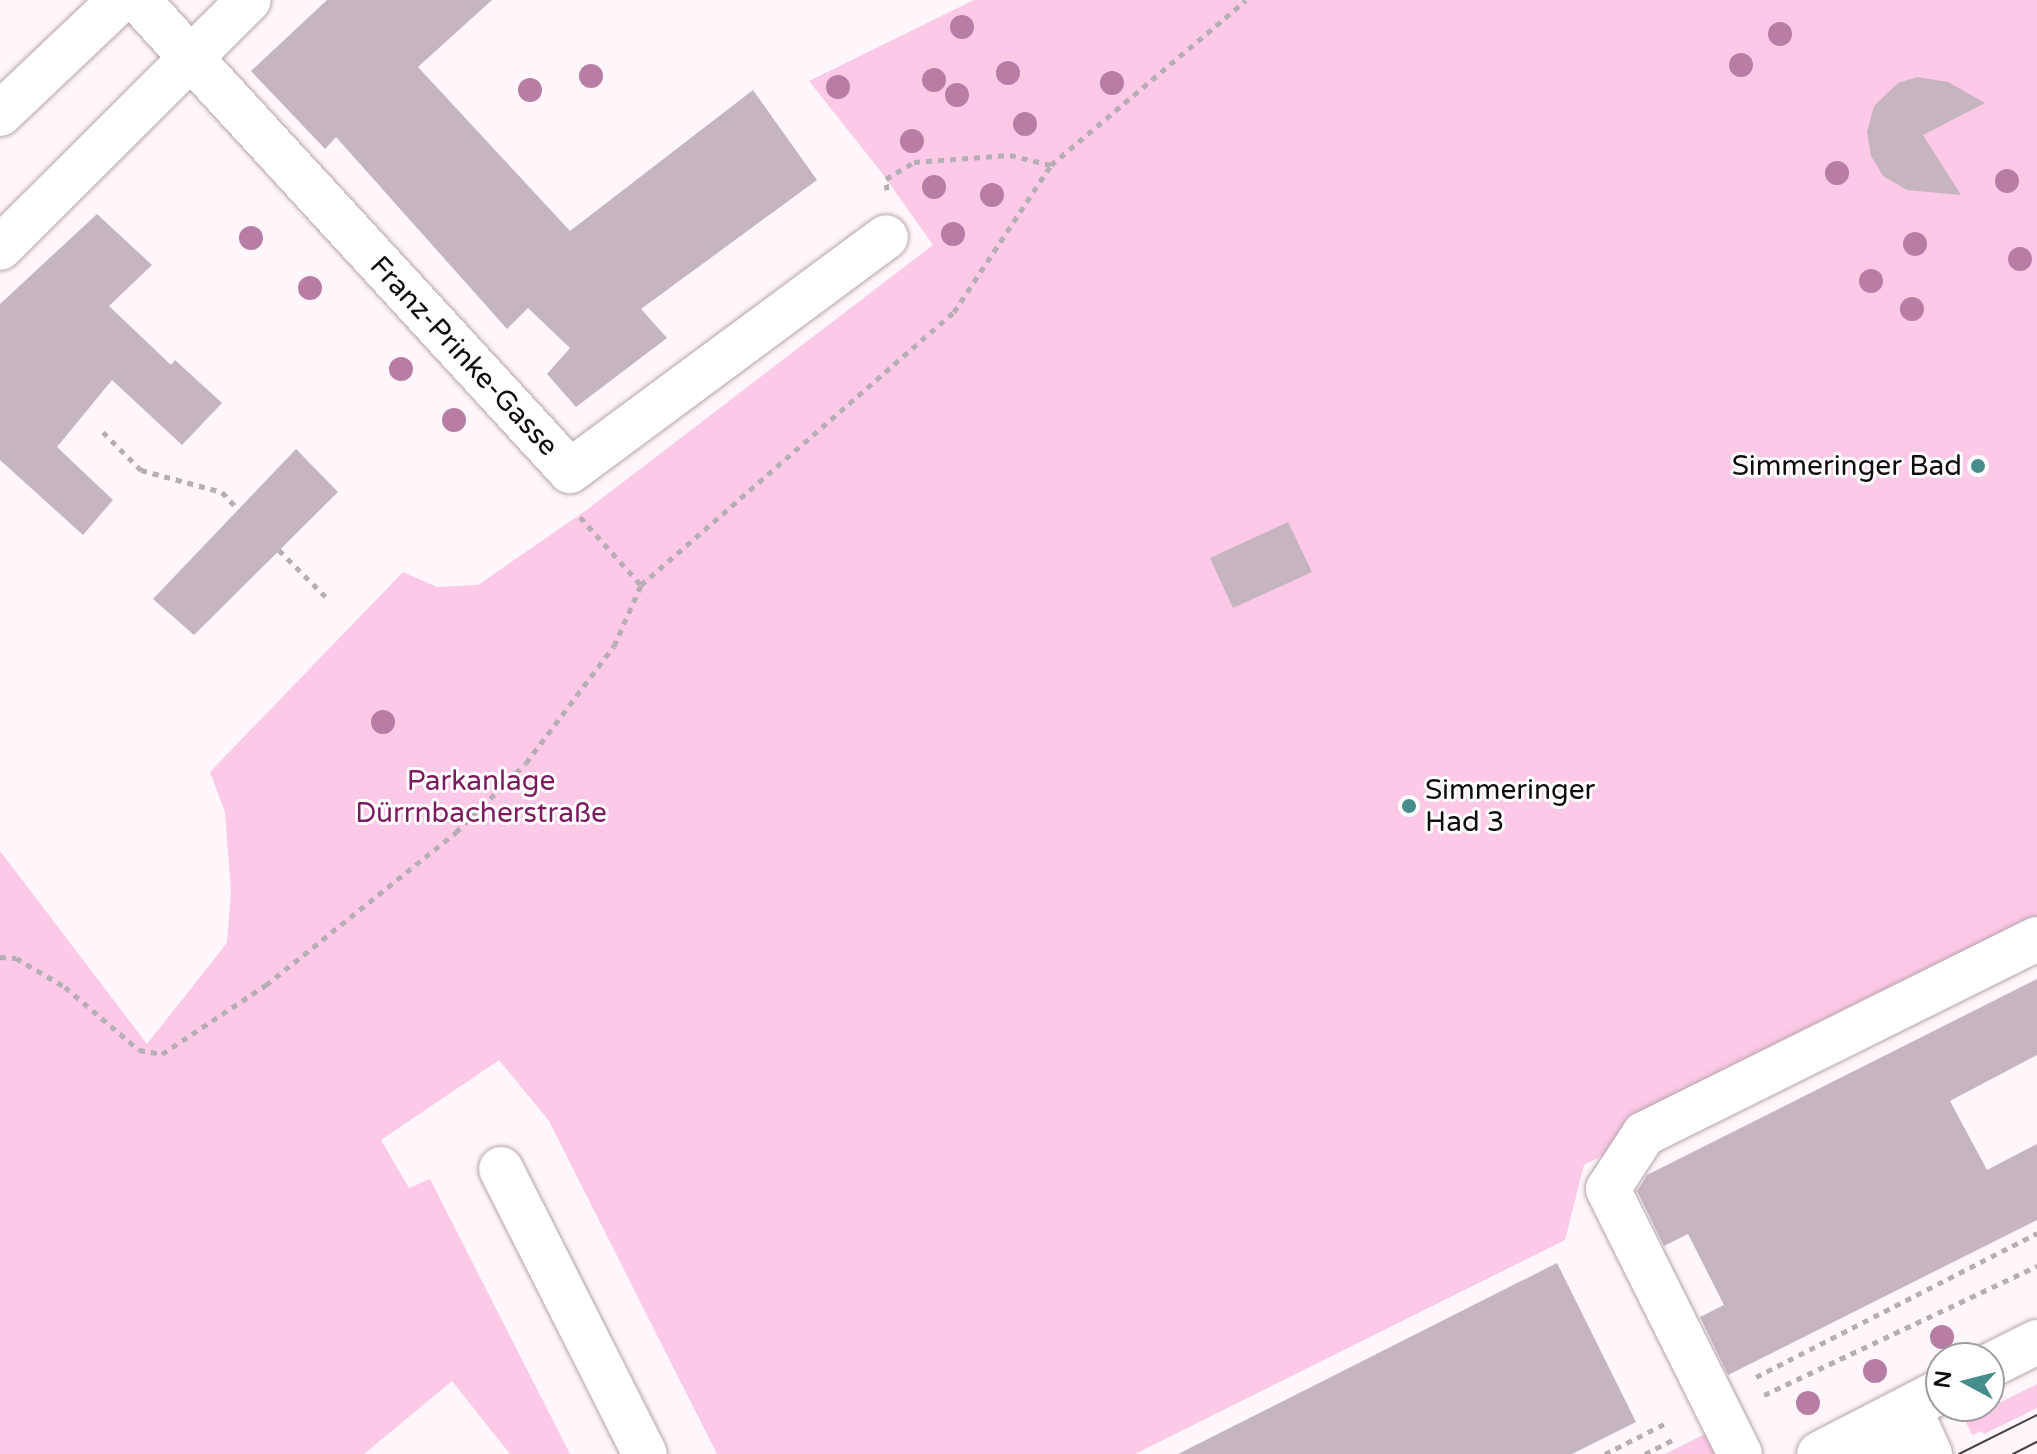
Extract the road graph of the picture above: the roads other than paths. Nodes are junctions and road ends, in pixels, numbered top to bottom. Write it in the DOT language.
graph roads {
  1 [pos="120,0"];
  2 [pos="138,0"];
  3 [pos="249,0"];
  4 [pos="189,57"];
  5 [pos="0,114"];
  6 [pos="886,237"];
  7 [pos="2,242"];
  8 [pos="2037,939"];
  9 [pos="501,1169"];
  10 [pos="2037,1342"];
  11 [pos="2005,1358"];
  12 [pos="1925,1399"];
  13 [pos="1927,1422"];
  14 [pos="645,1454"];
  15 [pos="1740,1454"];
  16 [pos="1819,1454"];
  17 [pos="1889,1454"];
  18 [pos="1930,1454"];
  1 -- 5 [label="street"];
  2 -- 4 [label="street, Franz-Prinke-Gasse"];
  3 -- 4 [label="street"];
  4 -- 6 [label="street, Franz-Prinke-Gasse"];
  4 -- 7 [label="street"];
  8 -- 15 [label="street"];
  9 -- 14 [label="street"];
  10 -- 11 [label="street"];
  12 -- 16 [label="street"];
  12 -- 17 [label="street"];
  13 -- 18 [label="street"];
}
